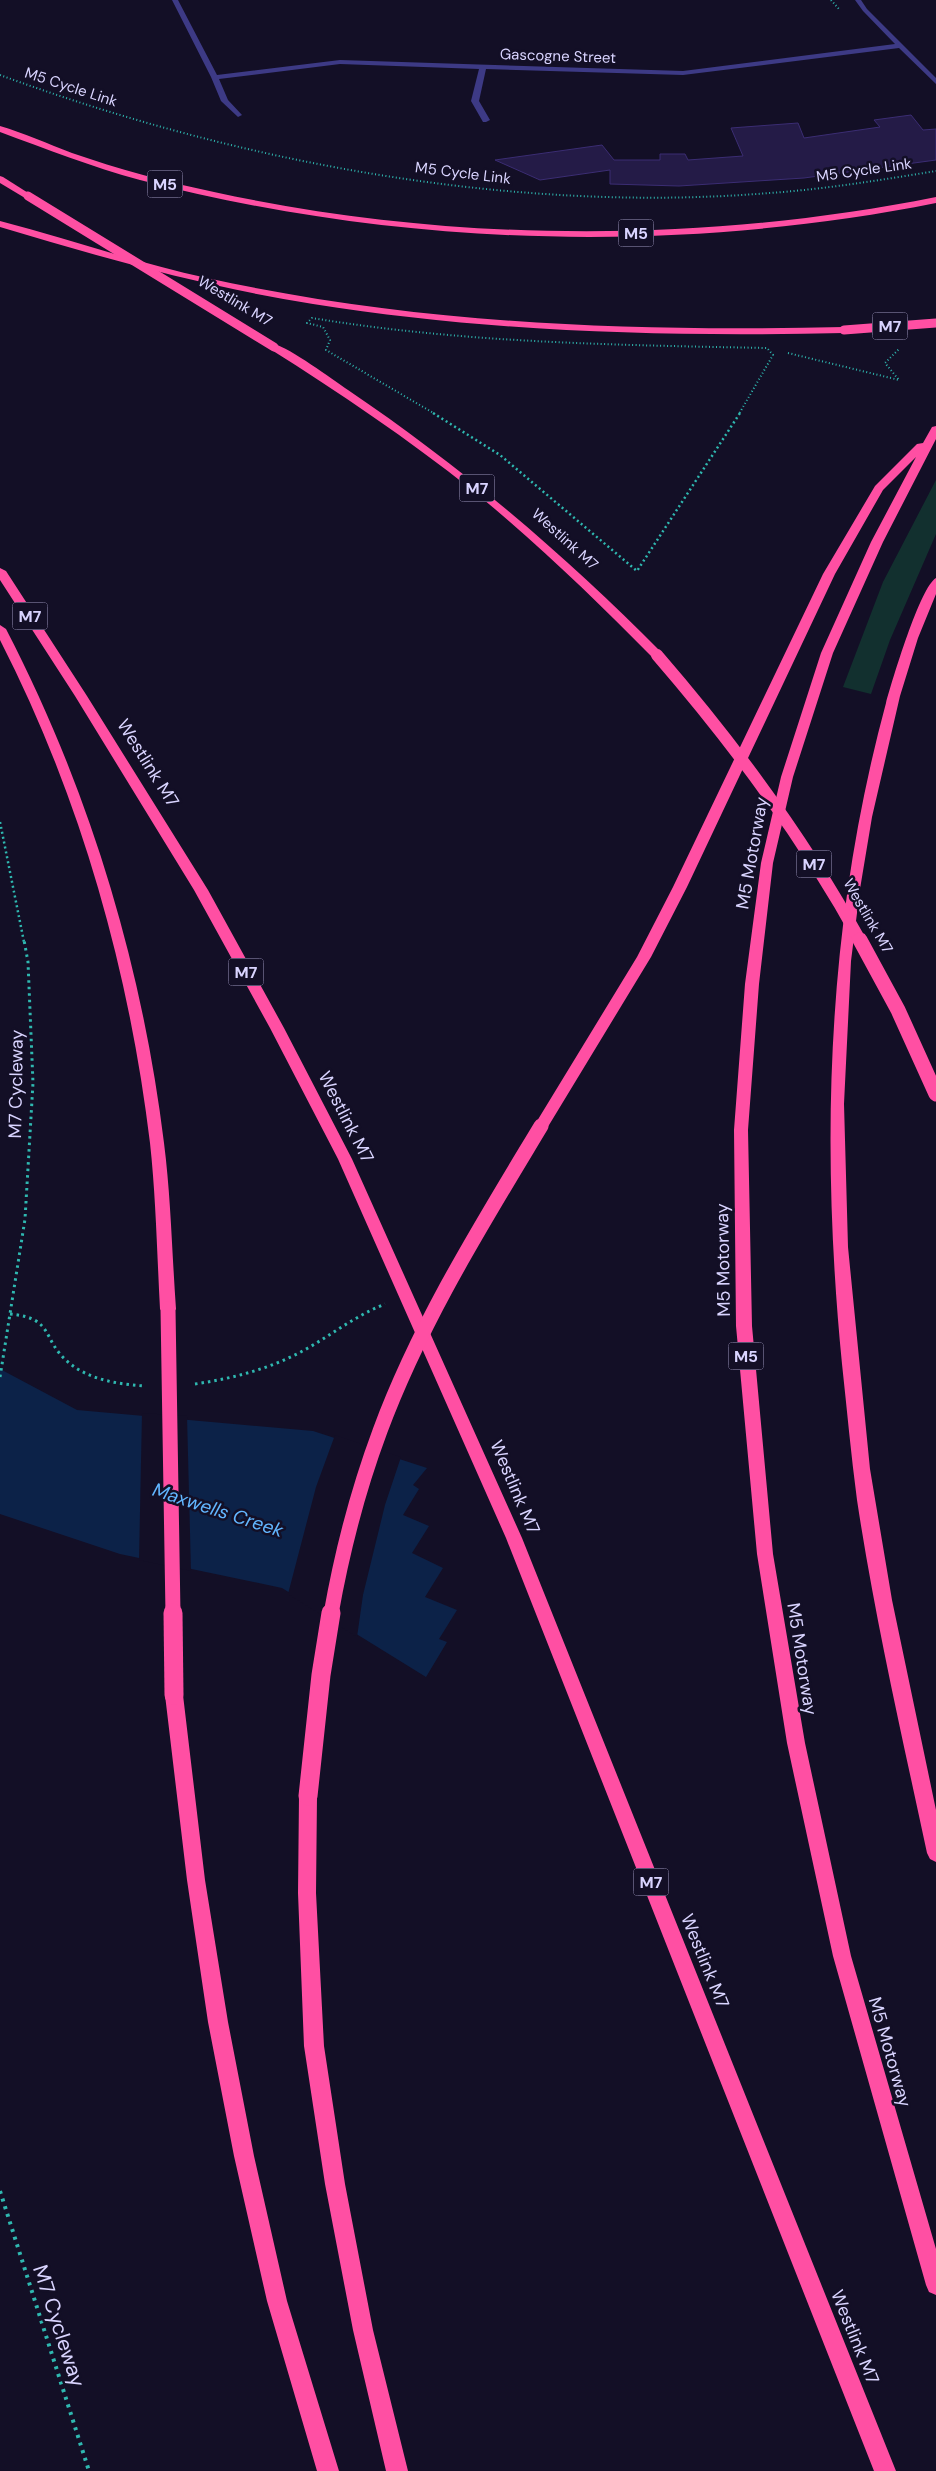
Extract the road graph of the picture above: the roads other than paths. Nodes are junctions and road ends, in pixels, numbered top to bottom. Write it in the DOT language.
graph roads {
  1 [pos="175,0"];
  2 [pos="858,0"];
  3 [pos="900,46"];
  4 [pos="483,67"];
  5 [pos="215,76"];
  6 [pos="936,82"];
  7 [pos="238,115"];
  8 [pos="486,120"];
  9 [pos="0,129"];
  10 [pos="0,179"];
  11 [pos="936,200"];
  12 [pos="0,224"];
  13 [pos="936,323"];
  14 [pos="933,433"];
  15 [pos="0,571"];
  16 [pos="936,581"];
  17 [pos="0,629"];
  18 [pos="936,1094"];
  19 [pos="936,1853"];
  20 [pos="936,2285"];
  21 [pos="328,2471"];
  22 [pos="397,2471"];
  23 [pos="885,2471"];
  1 -- 5 [label="street"];
  2 -- 3 [label="street"];
  3 -- 4 [label="street, Gascogne Street"];
  3 -- 6 [label="street"];
  4 -- 5 [label="street, Gascogne Street"];
  4 -- 8 [label="street"];
  5 -- 7 [label="street"];
  9 -- 11 [label="highway, M5"];
  10 -- 18 [label="highway, Westlink M7 / M7, bridge"];
  12 -- 13 [label="highway, M7, bridge"];
  14 -- 20 [label="highway, M5 Motorway / M5"];
  14 -- 22 [label="highway, bridge"];
  15 -- 23 [label="highway, Westlink M7 / M7"];
  16 -- 19 [label="highway"];
  17 -- 21 [label="highway, bridge"];
}
